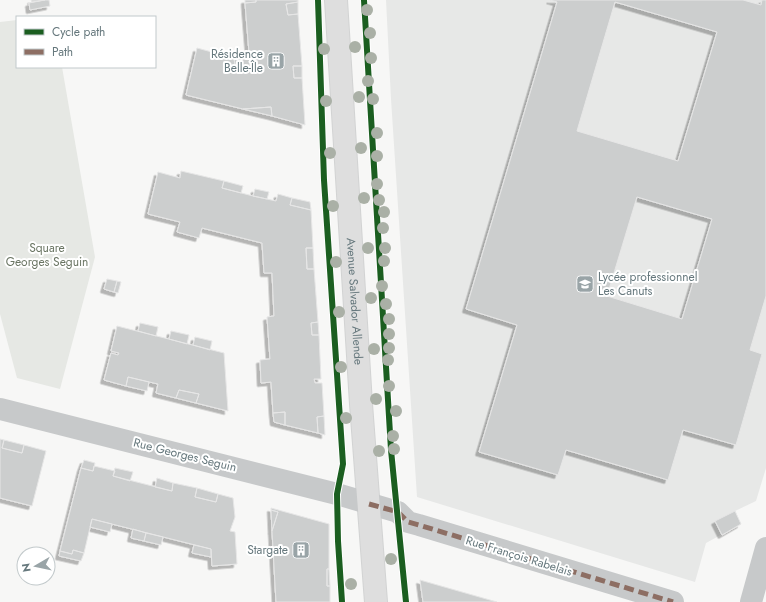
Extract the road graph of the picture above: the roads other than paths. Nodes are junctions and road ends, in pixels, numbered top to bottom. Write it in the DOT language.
graph roads {
  1 [pos="336,0"];
  2 [pos="0,409"];
  3 [pos="369,504"];
  4 [pos="766,548"];
  5 [pos="376,602"];
  6 [pos="673,602"];
  7 [pos="751,602"];
  1 -- 3 [label="main road, Avenue Salvador Allende"];
  2 -- 3 [label="street, Rue Georges Seguin"];
  3 -- 5 [label="main road, Avenue Salvador Allende"];
  3 -- 6 [label="street, Rue François Rabelais"];
  4 -- 7 [label="street"];
}
